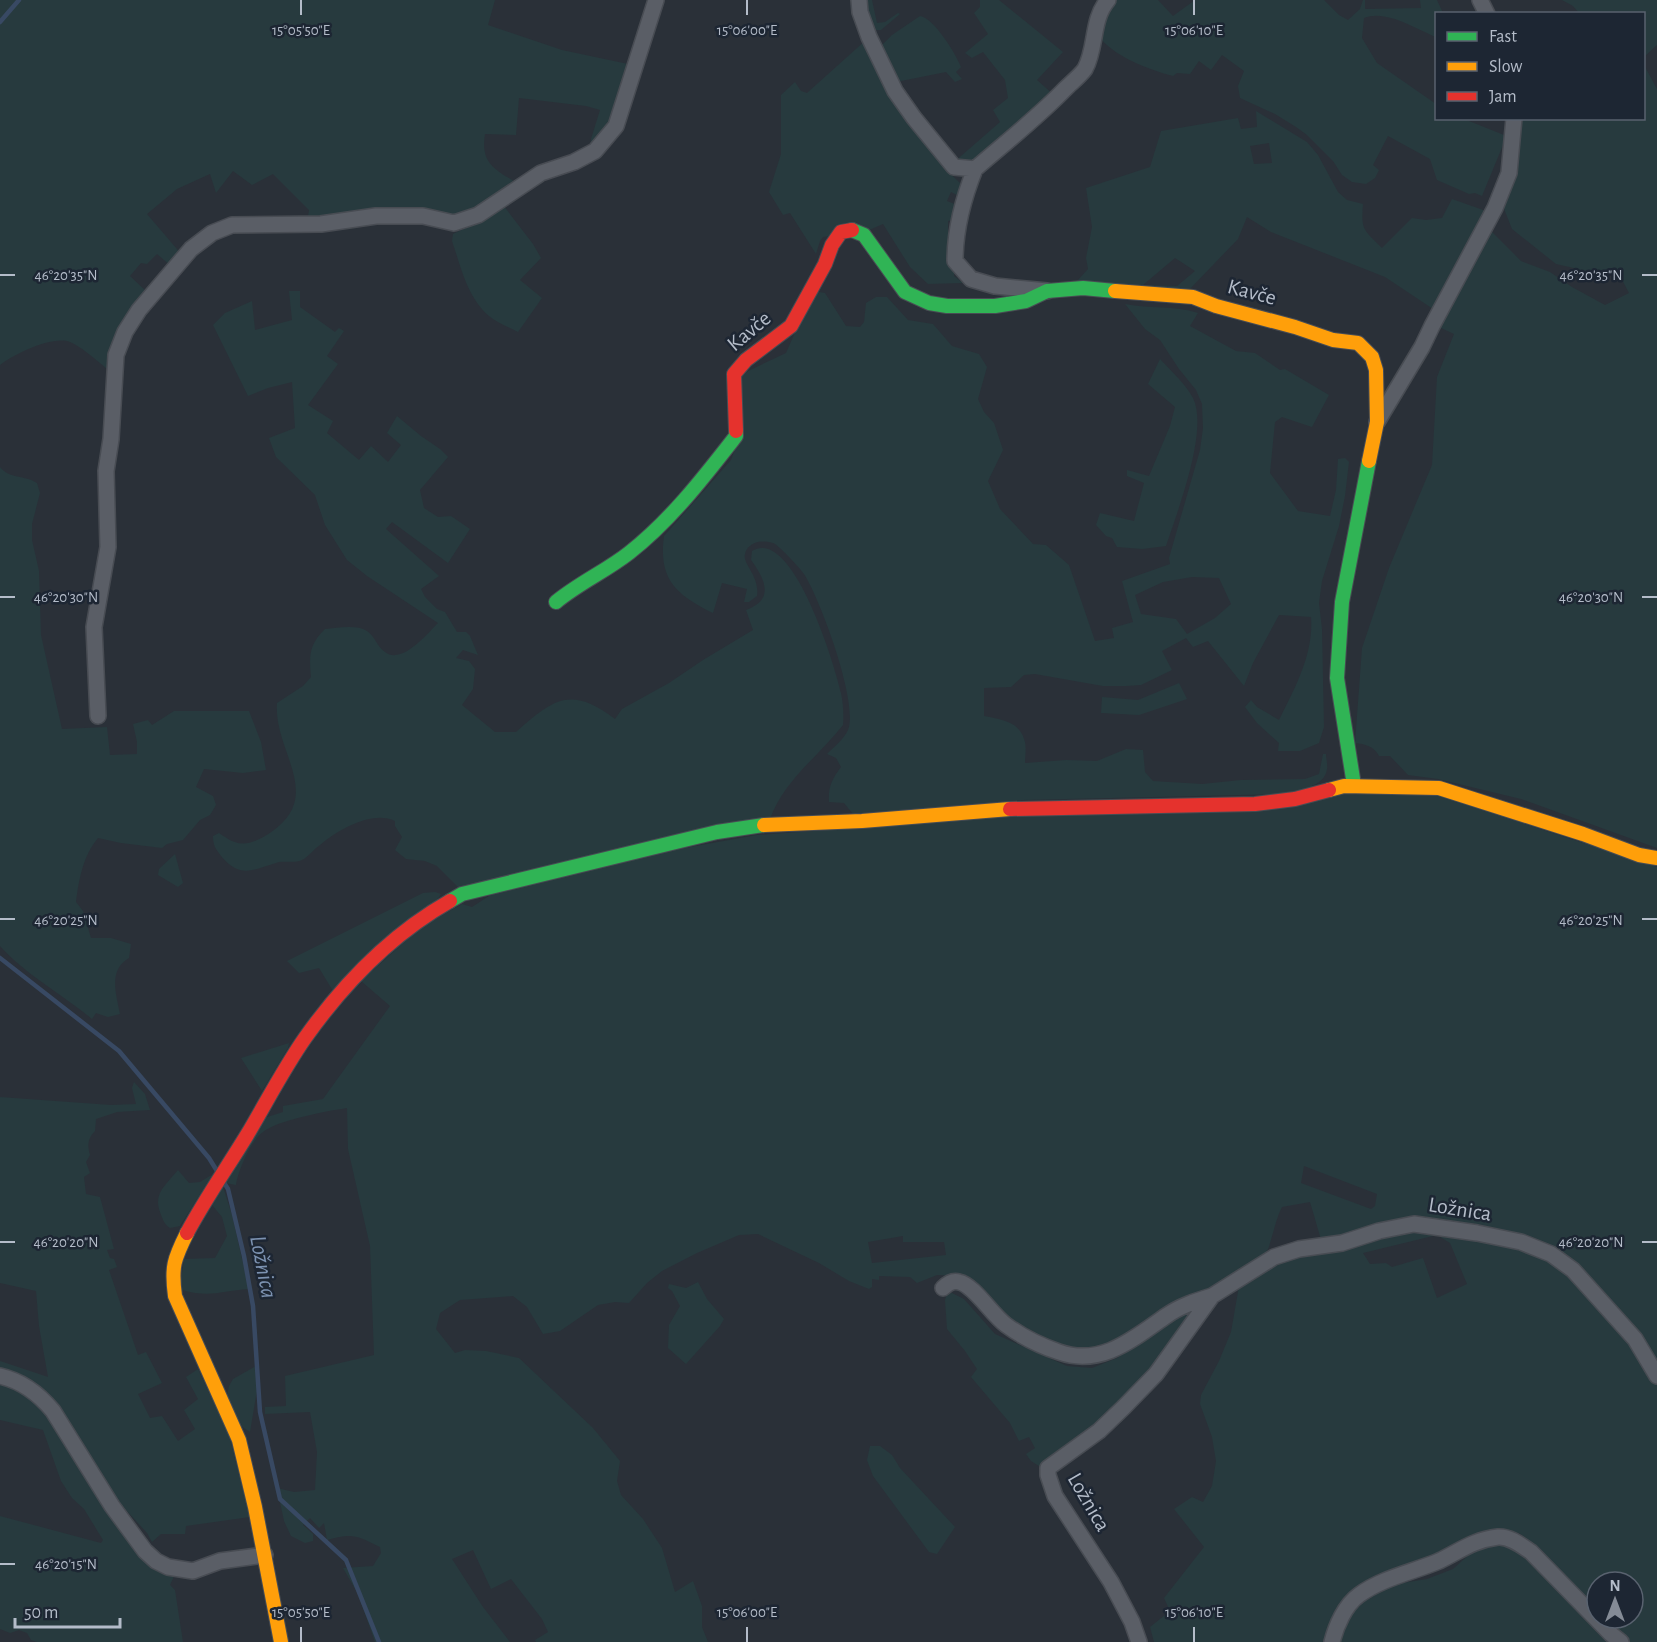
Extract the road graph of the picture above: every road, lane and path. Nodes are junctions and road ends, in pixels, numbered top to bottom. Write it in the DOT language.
graph roads {
  1 [pos="656,0"];
  2 [pos="859,0"];
  3 [pos="1108,0"];
  4 [pos="1514,120"];
  5 [pos="975,169"];
  6 [pos="1047,291"];
  7 [pos="1377,422"];
  8 [pos="556,602"];
  9 [pos="98,716"];
  10 [pos="1354,785"];
  11 [pos="1657,858"];
  12 [pos="942,1288"];
  13 [pos="1212,1296"];
  14 [pos="0,1376"];
  15 [pos="1657,1376"];
  16 [pos="265,1555"];
  17 [pos="281,1642"];
  18 [pos="1139,1642"];
  19 [pos="1332,1642"];
  20 [pos="1621,1642"];
  1 -- 9 [label="street"];
  2 -- 5 [label="street"];
  3 -- 5 [label="street"];
  4 -- 7 [label="street, Kavče"];
  5 -- 6 [label="street, Kavče"];
  6 -- 7 [label="street, Kavče"];
  6 -- 8 [label="street, Kavče"];
  7 -- 10 [label="street, Kavče"];
  10 -- 11 [label="street"];
  10 -- 16 [label="street"];
  12 -- 13 [label="street, Ložnica"];
  13 -- 15 [label="street, Ložnica"];
  13 -- 18 [label="street, Ložnica"];
  14 -- 16 [label="street"];
  16 -- 17 [label="street"];
  19 -- 20 [label="street"];
}
